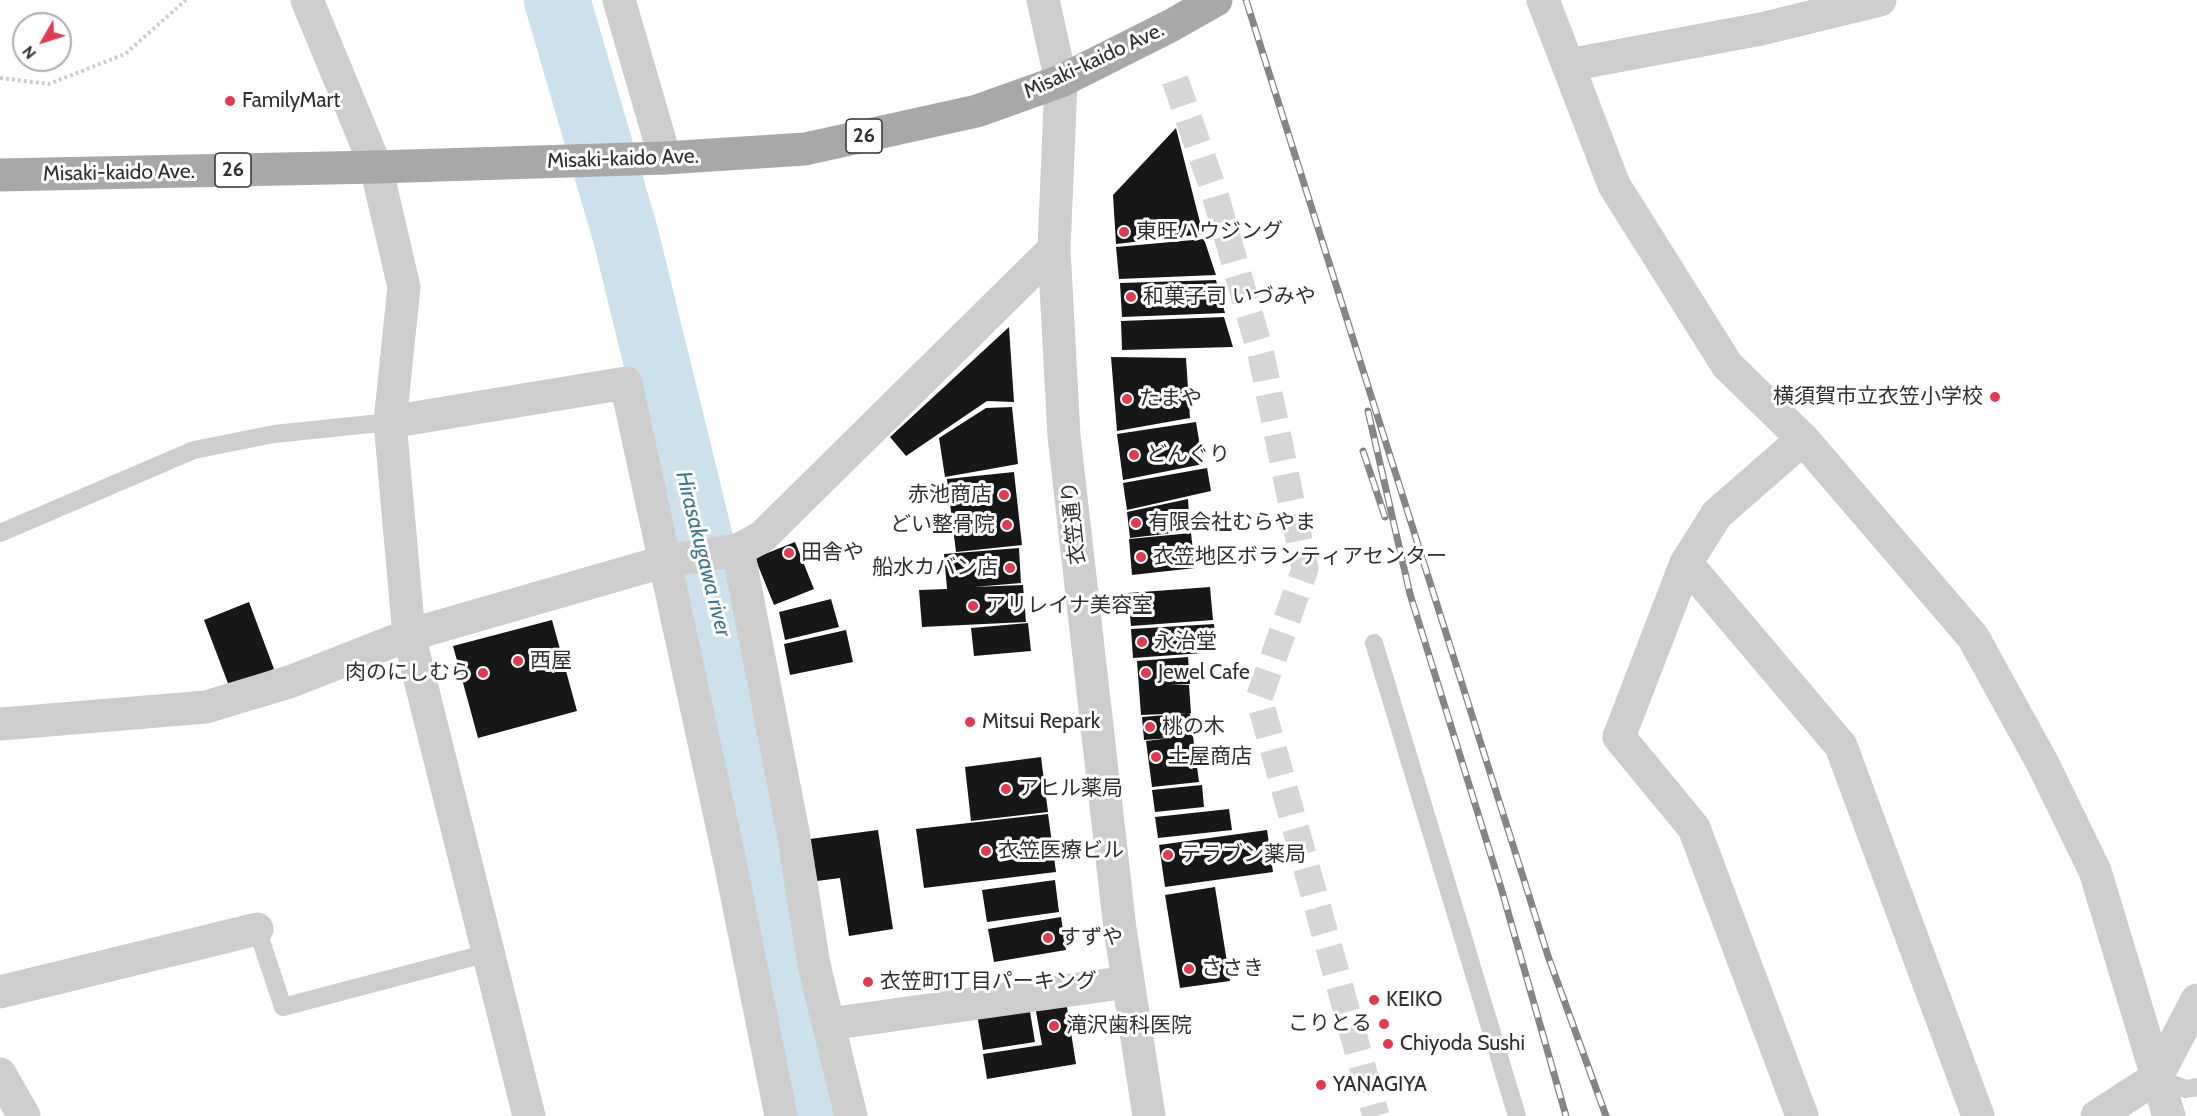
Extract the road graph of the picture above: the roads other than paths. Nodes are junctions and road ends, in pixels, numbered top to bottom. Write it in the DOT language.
graph roads {
  1 [pos="307,0"];
  2 [pos="619,0"];
  3 [pos="1043,0"];
  4 [pos="1216,0"];
  5 [pos="1543,0"];
  6 [pos="1880,0"];
  7 [pos="1569,65"];
  8 [pos="1061,81"];
  9 [pos="663,158"];
  10 [pos="376,167"];
  11 [pos="0,175"];
  12 [pos="1054,249"];
  13 [pos="390,422"];
  14 [pos="1803,439"];
  15 [pos="0,533"];
  16 [pos="736,550"];
  17 [pos="667,561"];
  18 [pos="1686,562"];
  19 [pos="409,635"];
  20 [pos="1374,643"];
  21 [pos="0,724"];
  22 [pos="257,929"];
  23 [pos="488,953"];
  24 [pos="1128,982"];
  25 [pos="0,992"];
  26 [pos="2197,1000"];
  27 [pos="829,1024"];
  28 [pos="0,1074"];
  29 [pos="2156,1078"];
  30 [pos="2197,1087"];
  31 [pos="24,1116"];
  32 [pos="529,1116"];
  33 [pos="781,1116"];
  34 [pos="851,1116"];
  35 [pos="1149,1116"];
  36 [pos="1517,1116"];
  37 [pos="1802,1116"];
  38 [pos="1978,1116"];
  39 [pos="2097,1116"];
  40 [pos="2169,1116"];
  1 -- 10 [label="street"];
  2 -- 9 [label="street"];
  3 -- 8 [label="street, 衣笠通り"];
  4 -- 8 [label="main road, Misaki-kaido Ave. / 26"];
  5 -- 7 [label="street"];
  6 -- 7 [label="street"];
  7 -- 14 [label="street"];
  8 -- 9 [label="main road, Misaki-kaido Ave. / 26"];
  8 -- 12 [label="street, 衣笠通り"];
  9 -- 10 [label="main road, Misaki-kaido Ave. / 26"];
  10 -- 11 [label="main road, Misaki-kaido Ave. / 26"];
  10 -- 13 [label="street"];
  12 -- 16 [label="street"];
  12 -- 24 [label="street, 衣笠通り"];
  13 -- 15 [label="lane"];
  13 -- 17 [label="street"];
  13 -- 19 [label="street"];
  14 -- 18 [label="street"];
  14 -- 29 [label="street"];
  16 -- 17 [label="street"];
  16 -- 27 [label="street"];
  17 -- 19 [label="street"];
  17 -- 33 [label="street"];
  18 -- 37 [label="street"];
  18 -- 38 [label="street"];
  19 -- 21 [label="street"];
  19 -- 23 [label="street"];
  20 -- 36 [label="lane"];
  22 -- 23 [label="lane"];
  22 -- 25 [label="street"];
  23 -- 32 [label="street"];
  24 -- 27 [label="street"];
  24 -- 35 [label="street, 衣笠通り"];
  26 -- 29 [label="street"];
  27 -- 34 [label="street"];
  28 -- 31 [label="street"];
  29 -- 30 [label="lane"];
  29 -- 39 [label="street"];
  29 -- 40 [label="street"];
}
